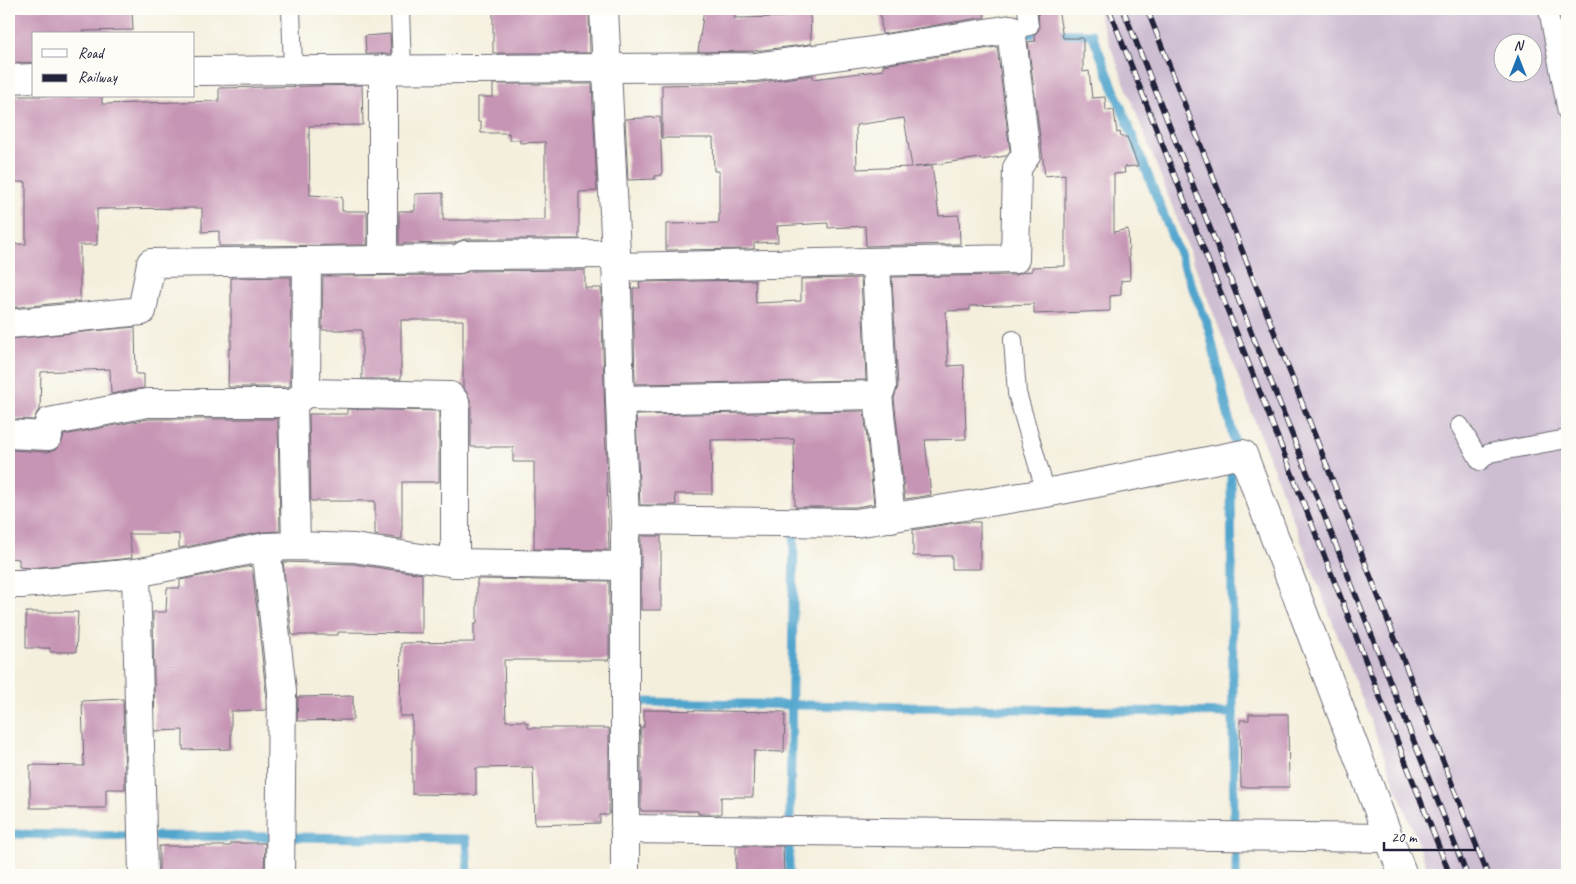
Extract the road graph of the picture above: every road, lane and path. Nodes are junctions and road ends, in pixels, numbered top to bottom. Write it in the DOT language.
graph roads {
  1 [pos="291,9"];
  2 [pos="400,9"];
  3 [pos="604,9"];
  4 [pos="1548,9"];
  5 [pos="1019,19"];
  6 [pos="608,68"];
  7 [pos="392,69"];
  8 [pos="195,70"];
  9 [pos="293,70"];
  10 [pos="32,78"];
  11 [pos="9,80"];
  12 [pos="1567,112"];
  13 [pos="383,260"];
  14 [pos="616,260"];
  15 [pos="307,261"];
  16 [pos="876,263"];
  17 [pos="9,324"];
  18 [pos="1013,340"];
  19 [pos="878,395"];
  20 [pos="299,398"];
  21 [pos="620,400"];
  22 [pos="1460,426"];
  23 [pos="9,434"];
  24 [pos="1567,439"];
  25 [pos="1046,493"];
  26 [pos="891,518"];
  27 [pos="625,520"];
  28 [pos="296,546"];
  29 [pos="266,547"];
  30 [pos="455,562"];
  31 [pos="625,566"];
  32 [pos="136,573"];
  33 [pos="9,584"];
  34 [pos="626,830"];
  35 [pos="1388,838"];
  36 [pos="144,875"];
  37 [pos="280,875"];
  38 [pos="626,875"];
  39 [pos="1402,875"];
  1 -- 9 [label="lane"];
  2 -- 7 [label="lane"];
  3 -- 6 [label="street"];
  4 -- 12 [label="lane"];
  5 -- 6 [label="street"];
  5 -- 16 [label="street"];
  6 -- 7 [label="street"];
  6 -- 14 [label="street"];
  7 -- 9 [label="street"];
  7 -- 13 [label="street"];
  8 -- 9 [label="street"];
  10 -- 11 [label="street"];
  13 -- 14 [label="street"];
  13 -- 15 [label="street"];
  14 -- 16 [label="street"];
  14 -- 21 [label="street"];
  15 -- 17 [label="street"];
  15 -- 20 [label="street"];
  16 -- 19 [label="street"];
  18 -- 25 [label="lane"];
  19 -- 21 [label="street"];
  19 -- 26 [label="street"];
  20 -- 23 [label="street"];
  20 -- 28 [label="street"];
  20 -- 30 [label="street"];
  21 -- 27 [label="street"];
  22 -- 24 [label="lane"];
  25 -- 26 [label="street"];
  25 -- 35 [label="street"];
  26 -- 27 [label="street"];
  27 -- 31 [label="street"];
  28 -- 29 [label="street"];
  28 -- 30 [label="street"];
  29 -- 32 [label="street"];
  29 -- 37 [label="street"];
  30 -- 31 [label="street"];
  31 -- 34 [label="street"];
  32 -- 33 [label="street"];
  32 -- 36 [label="street"];
  34 -- 35 [label="street"];
  34 -- 38 [label="street"];
  35 -- 39 [label="street"];
}
